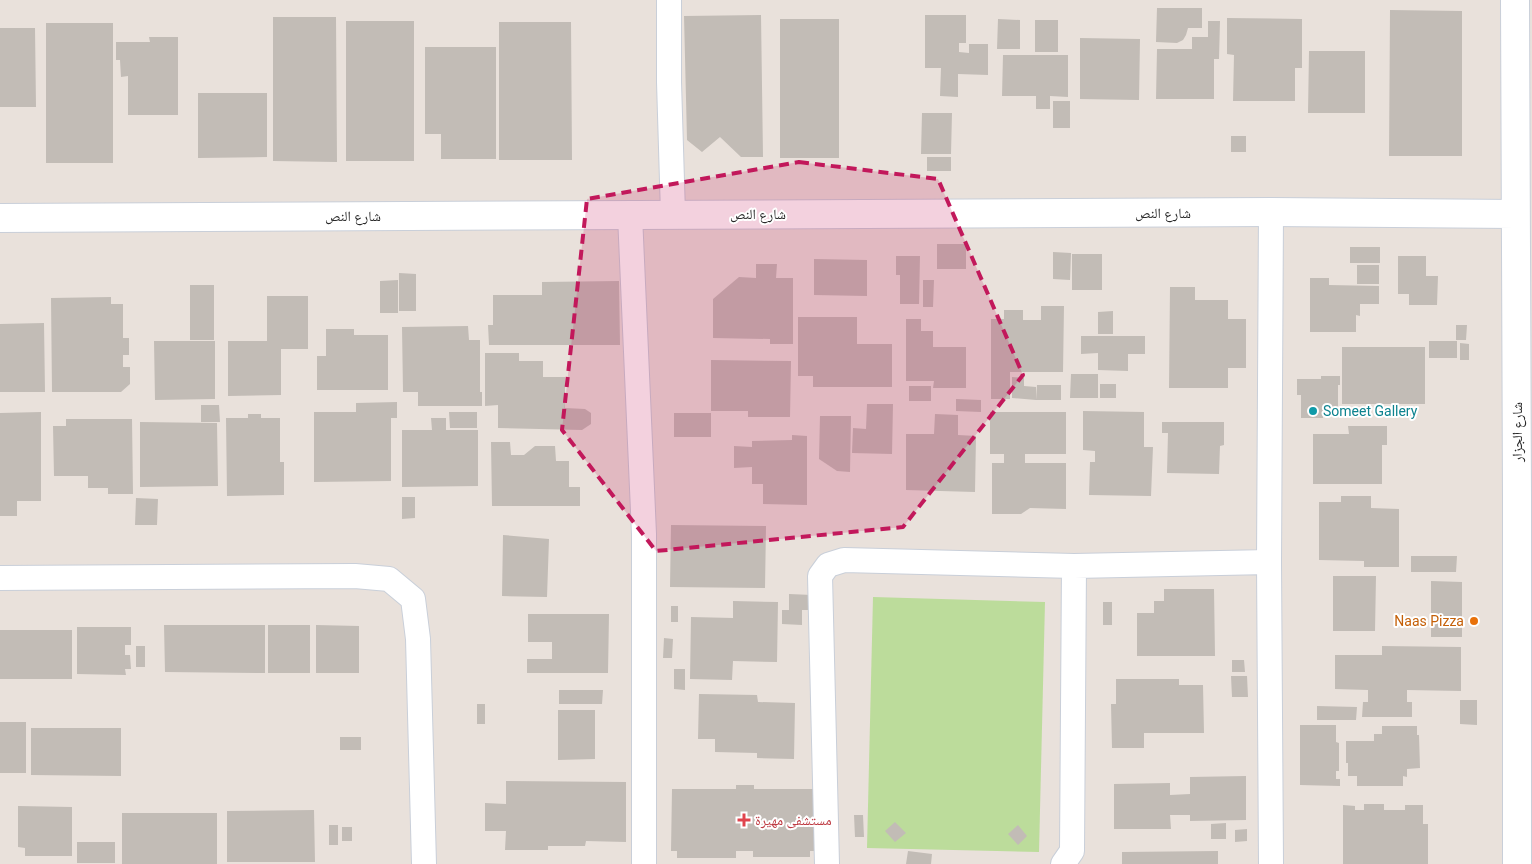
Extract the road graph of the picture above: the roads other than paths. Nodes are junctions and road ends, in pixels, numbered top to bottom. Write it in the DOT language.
graph roads {
  1 [pos="669,0"];
  2 [pos="1515,0"];
  3 [pos="1523,117"];
  4 [pos="1271,212"];
  5 [pos="673,214"];
  6 [pos="1515,214"];
  7 [pos="630,215"];
  8 [pos="0,218"];
  9 [pos="1525,497"];
  10 [pos="1269,562"];
  11 [pos="1074,566"];
  12 [pos="0,578"];
  13 [pos="424,864"];
  14 [pos="644,864"];
  15 [pos="827,864"];
  16 [pos="1063,864"];
  17 [pos="1271,864"];
  18 [pos="1517,864"];
  1 -- 5 [label="street"];
  2 -- 3 [label="street, شارع الجزار"];
  3 -- 6 [label="street, شارع الجزار"];
  4 -- 5 [label="street, شارع النص"];
  4 -- 6 [label="street, شارع النص"];
  4 -- 10 [label="street"];
  5 -- 7 [label="street, شارع النص"];
  6 -- 9 [label="street, شارع الجزار"];
  7 -- 8 [label="street, شارع النص"];
  7 -- 14 [label="street"];
  9 -- 18 [label="street, شارع الجزار"];
  10 -- 11 [label="street"];
  10 -- 17 [label="street"];
  11 -- 15 [label="street"];
  11 -- 16 [label="street"];
  12 -- 13 [label="street"];
}
